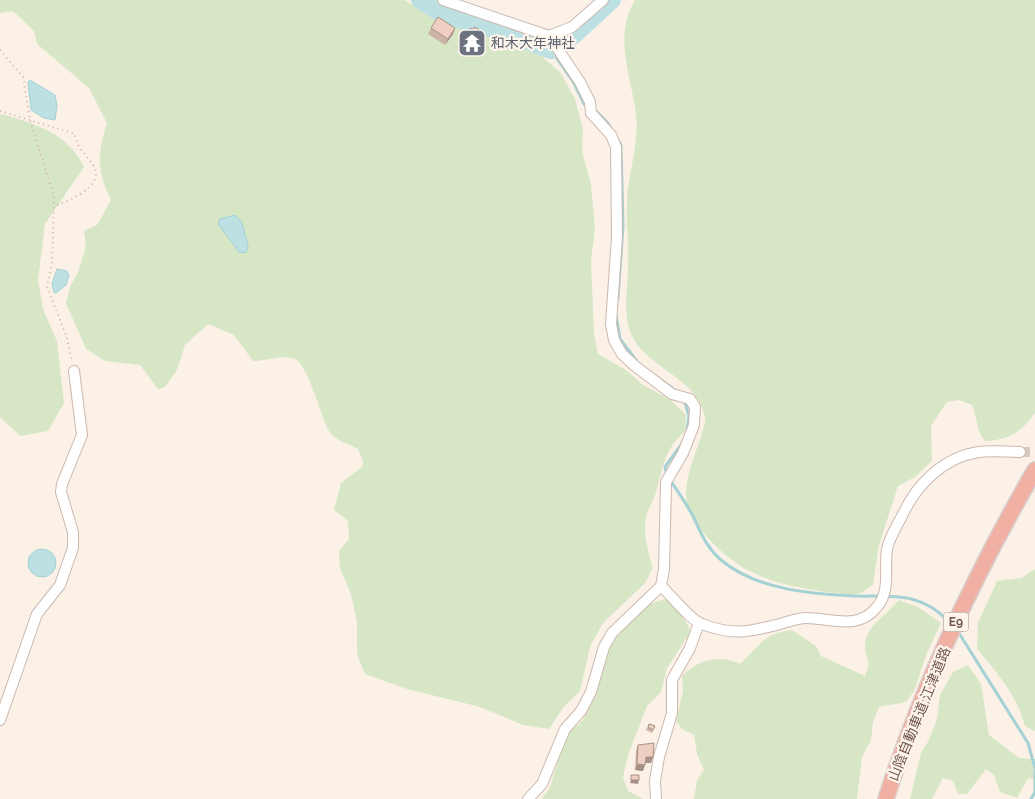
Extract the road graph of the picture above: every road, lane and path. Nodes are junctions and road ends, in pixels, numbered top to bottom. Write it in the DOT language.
graph roads {
  1 [pos="443,0"];
  2 [pos="603,0"];
  3 [pos="550,38"];
  4 [pos="0,50"];
  5 [pos="0,112"];
  6 [pos="30,120"];
  7 [pos="54,206"];
  8 [pos="74,371"];
  9 [pos="1020,452"];
  10 [pos="1035,470"];
  11 [pos="661,586"];
  12 [pos="699,623"];
  13 [pos="0,720"];
  14 [pos="528,799"];
  15 [pos="656,799"];
  16 [pos="886,799"];
  1 -- 3 [label="street"];
  2 -- 3 [label="street"];
  3 -- 11 [label="street"];
  4 -- 6 [label="path"];
  5 -- 6 [label="path"];
  6 -- 7 [label="path"];
  6 -- 7 [label="path"];
  7 -- 8 [label="path"];
  8 -- 13 [label="street"];
  9 -- 12 [label="street"];
  10 -- 16 [label="highway, 山陰自動車道;江津道路 / E9"];
  11 -- 12 [label="street"];
  11 -- 14 [label="street"];
  12 -- 15 [label="street"];
}
